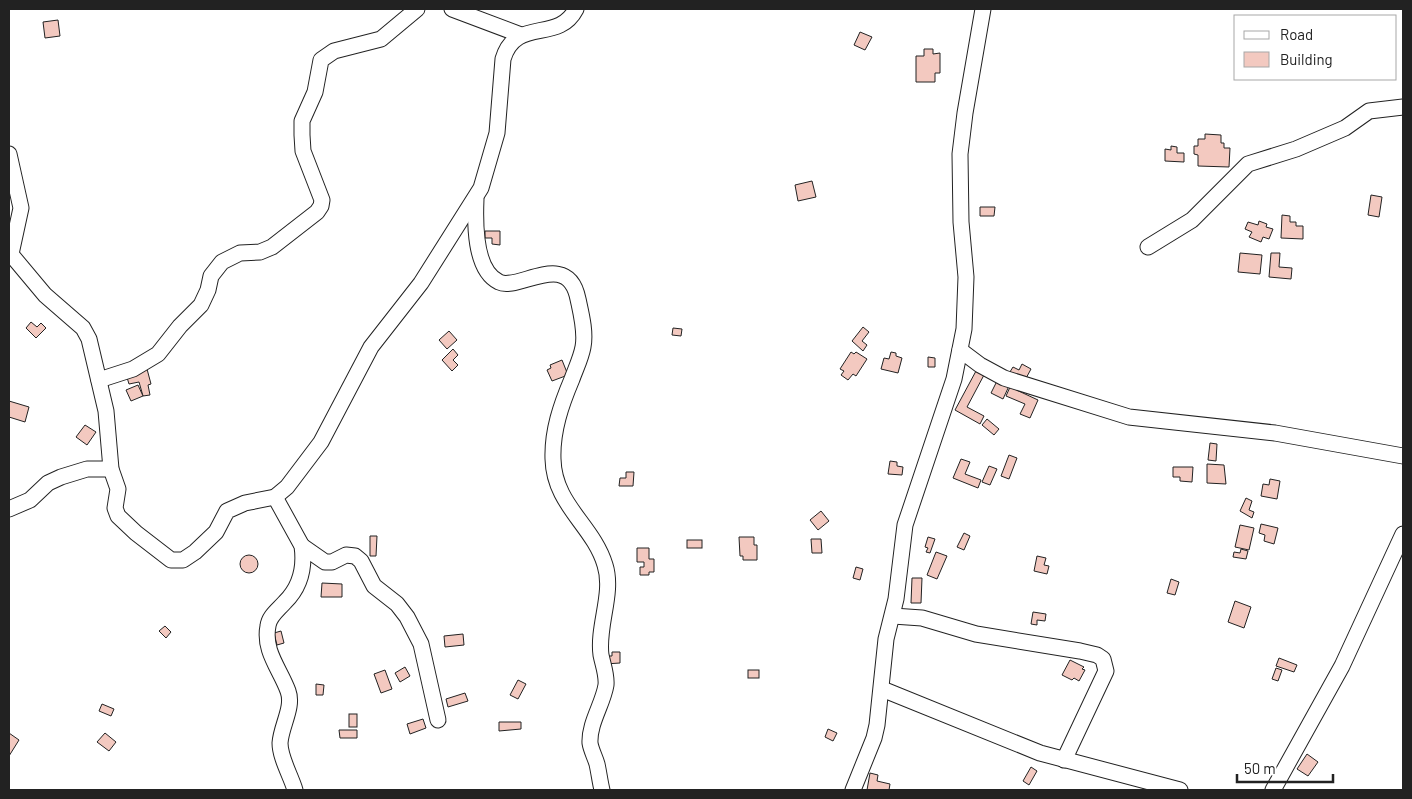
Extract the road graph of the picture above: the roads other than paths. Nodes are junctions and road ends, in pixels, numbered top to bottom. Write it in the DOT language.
graph roads {
  1 [pos="417,9"];
  2 [pos="452,9"];
  3 [pos="576,9"];
  4 [pos="983,9"];
  5 [pos="521,35"];
  6 [pos="1403,107"];
  7 [pos="9,154"];
  8 [pos="476,197"];
  9 [pos="1148,247"];
  10 [pos="10,253"];
  11 [pos="960,350"];
  12 [pos="99,380"];
  13 [pos="1403,456"];
  14 [pos="111,469"];
  15 [pos="275,497"];
  16 [pos="9,509"];
  17 [pos="1403,534"];
  18 [pos="302,546"];
  19 [pos="892,616"];
  20 [pos="882,689"];
  21 [pos="438,720"];
  22 [pos="1064,760"];
  23 [pos="295,790"];
  24 [pos="602,790"];
  25 [pos="853,790"];
  26 [pos="1180,790"];
  27 [pos="1273,790"];
  1 -- 12 [label="street"];
  2 -- 5 [label="street"];
  3 -- 5 [label="street"];
  4 -- 11 [label="street"];
  5 -- 8 [label="street"];
  6 -- 9 [label="street"];
  7 -- 10 [label="street"];
  8 -- 15 [label="street"];
  8 -- 24 [label="street"];
  10 -- 12 [label="street"];
  11 -- 13 [label="street"];
  11 -- 19 [label="street"];
  12 -- 14 [label="street"];
  14 -- 15 [label="street"];
  14 -- 16 [label="street"];
  15 -- 18 [label="street"];
  17 -- 27 [label="street"];
  18 -- 21 [label="street"];
  18 -- 23 [label="street"];
  19 -- 20 [label="street"];
  19 -- 22 [label="street"];
  20 -- 22 [label="street"];
  20 -- 25 [label="street"];
  22 -- 26 [label="street"];
}
